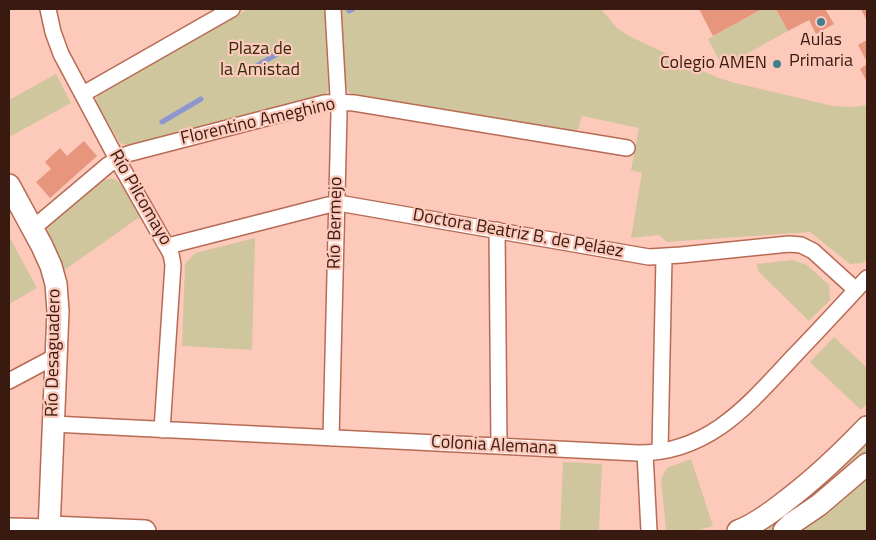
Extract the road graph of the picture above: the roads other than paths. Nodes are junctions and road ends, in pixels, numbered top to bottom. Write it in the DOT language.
graph roads {
  1 [pos="48,9"];
  2 [pos="232,9"];
  3 [pos="333,9"];
  4 [pos="82,94"];
  5 [pos="338,102"];
  6 [pos="627,148"];
  7 [pos="117,159"];
  8 [pos="9,185"];
  9 [pos="337,204"];
  10 [pos="32,229"];
  11 [pos="497,230"];
  12 [pos="168,246"];
  13 [pos="664,257"];
  14 [pos="867,278"];
  15 [pos="856,290"];
  16 [pos="56,356"];
  17 [pos="9,381"];
  18 [pos="53,424"];
  19 [pos="867,428"];
  20 [pos="162,430"];
  21 [pos="331,438"];
  22 [pos="499,446"];
  23 [pos="653,452"];
  24 [pos="867,464"];
  25 [pos="9,526"];
  26 [pos="49,529"];
  27 [pos="145,531"];
  28 [pos="649,531"];
  29 [pos="738,531"];
  30 [pos="784,531"];
  1 -- 4 [label="street, Río Pilcomayo"];
  2 -- 4 [label="street"];
  3 -- 5 [label="street, Río Bermejo"];
  4 -- 7 [label="street, Río Pilcomayo"];
  5 -- 6 [label="street, Florentino Ameghino"];
  5 -- 7 [label="street, Florentino Ameghino"];
  5 -- 9 [label="street, Río Bermejo"];
  7 -- 10 [label="street, Florentino Ameghino"];
  7 -- 12 [label="street, Río Pilcomayo"];
  8 -- 10 [label="street, Río Desaguadero"];
  9 -- 11 [label="street, Doctora Beatriz B. de Peláez"];
  9 -- 12 [label="street, Doctora Beatriz B. de Peláez"];
  9 -- 21 [label="street, Río Bermejo"];
  10 -- 16 [label="street, Río Desaguadero"];
  11 -- 13 [label="street, Doctora Beatriz B. de Peláez"];
  11 -- 22 [label="street"];
  12 -- 20 [label="street, Río Pilcomayo"];
  13 -- 15 [label="street, Doctora Beatriz B. de Peláez"];
  13 -- 23 [label="street"];
  14 -- 15 [label="street, Colonia Alemana"];
  15 -- 23 [label="street, Colonia Alemana"];
  16 -- 17 [label="street"];
  16 -- 18 [label="street, Río Desaguadero"];
  18 -- 20 [label="street, Colonia Alemana"];
  18 -- 26 [label="street, Río Desaguadero"];
  19 -- 29 [label="street"];
  20 -- 21 [label="street, Colonia Alemana"];
  21 -- 22 [label="street, Colonia Alemana"];
  22 -- 23 [label="street, Colonia Alemana"];
  23 -- 28 [label="street"];
  24 -- 30 [label="street"];
  25 -- 26 [label="street"];
  26 -- 27 [label="street"];
}
